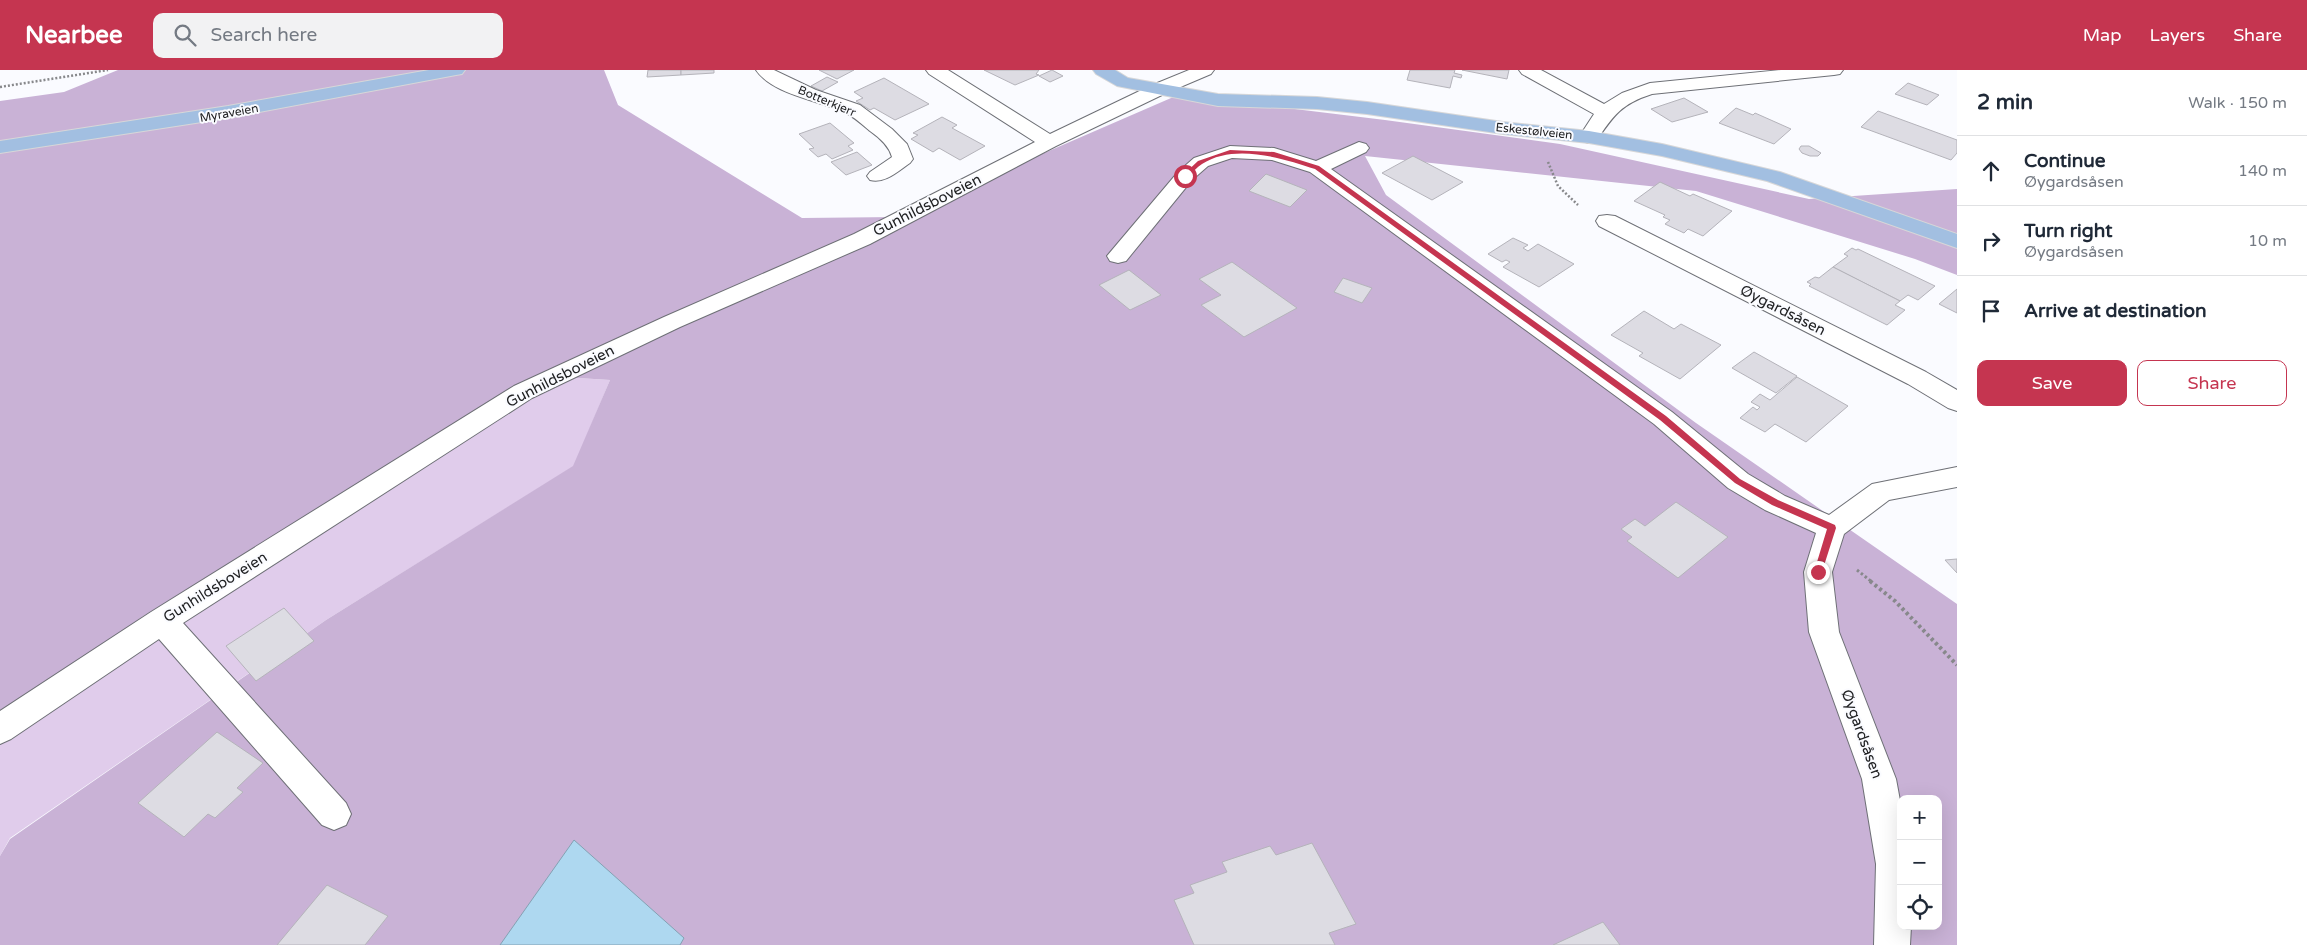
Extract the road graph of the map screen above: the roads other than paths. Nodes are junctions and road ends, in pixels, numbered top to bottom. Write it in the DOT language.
graph roads {
  1 [pos="456,70"];
  2 [pos="765,70"];
  3 [pos="934,70"];
  4 [pos="1102,70"];
  5 [pos="1204,70"];
  6 [pos="1528,70"];
  7 [pos="1834,70"];
  8 [pos="1157,90"];
  9 [pos="1604,112"];
  10 [pos="1589,137"];
  11 [pos="1049,142"];
  12 [pos="0,147"];
  13 [pos="1359,148"];
  14 [pos="1317,168"];
  15 [pos="878,176"];
  16 [pos="1607,221"];
  17 [pos="1957,241"];
  18 [pos="1118,256"];
  19 [pos="1957,402"];
  20 [pos="1957,477"];
  21 [pos="1829,538"];
  22 [pos="162,620"];
  23 [pos="0,729"];
  24 [pos="334,814"];
  25 [pos="1892,945"];
  1 -- 12 [label="main road, Myraveien"];
  2 -- 15 [label="street, Botterkjerr"];
  3 -- 11 [label="street"];
  4 -- 8 [label="main road, Eskestølveien"];
  5 -- 8 [label="street, Gunhildsboveien"];
  6 -- 9 [label="street"];
  7 -- 9 [label="street"];
  8 -- 10 [label="main road, Eskestølveien"];
  8 -- 11 [label="street, Gunhildsboveien"];
  9 -- 10 [label="street"];
  10 -- 17 [label="main road, Eskestølveien"];
  11 -- 22 [label="street, Gunhildsboveien"];
  13 -- 14 [label="street"];
  14 -- 18 [label="street"];
  14 -- 21 [label="street"];
  16 -- 19 [label="street, Øygardsåsen"];
  20 -- 21 [label="street"];
  21 -- 25 [label="street, Øygardsåsen"];
  22 -- 23 [label="street, Gunhildsboveien"];
  22 -- 24 [label="street"];
}
